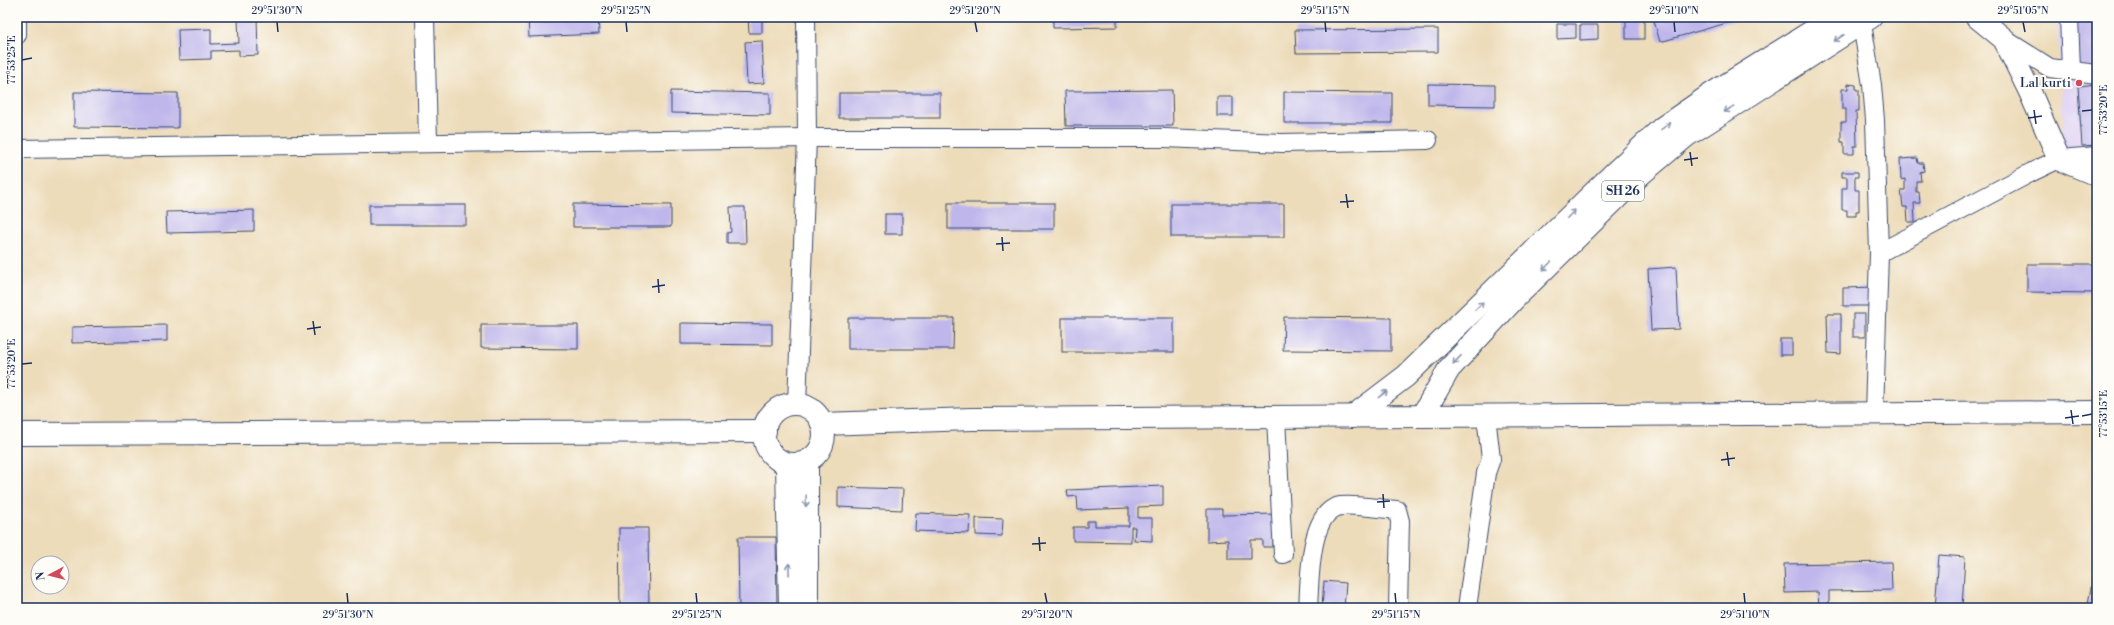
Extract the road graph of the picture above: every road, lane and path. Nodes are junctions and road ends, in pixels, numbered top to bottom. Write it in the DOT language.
graph roads {
  1 [pos="17,17"];
  2 [pos="425,17"];
  3 [pos="806,17"];
  4 [pos="1835,17"];
  5 [pos="1977,17"];
  6 [pos="2069,17"];
  7 [pos="1867,20"];
  8 [pos="17,35"];
  9 [pos="2004,39"];
  10 [pos="2071,70"];
  11 [pos="2097,74"];
  12 [pos="808,138"];
  13 [pos="1428,140"];
  14 [pos="428,142"];
  15 [pos="17,149"];
  16 [pos="2097,156"];
  17 [pos="2059,159"];
  18 [pos="2097,175"];
  19 [pos="1879,253"];
  20 [pos="797,404"];
  21 [pos="2097,412"];
  22 [pos="1874,414"];
  23 [pos="1422,416"];
  24 [pos="1486,416"];
  25 [pos="1352,417"];
  26 [pos="1276,418"];
  27 [pos="822,424"];
  28 [pos="765,431"];
  29 [pos="17,434"];
  30 [pos="797,463"];
  31 [pos="1283,554"];
  32 [pos="790,608"];
  33 [pos="807,608"];
  34 [pos="1308,608"];
  35 [pos="1398,608"];
  36 [pos="1467,608"];
  1 -- 8 [label="street"];
  2 -- 14 [label="street"];
  3 -- 12 [label="street"];
  25 -- 4 [label="main road, one-way"];
  5 -- 9 [label="main road"];
  6 -- 10 [label="street"];
  7 -- 19 [label="street"];
  7 -- 23 [label="main road, SH 26, one-way"];
  9 -- 10 [label="street"];
  9 -- 17 [label="main road"];
  10 -- 11 [label="street"];
  12 -- 13 [label="street"];
  12 -- 14 [label="street"];
  12 -- 20 [label="street"];
  14 -- 15 [label="street"];
  16 -- 17 [label="street"];
  17 -- 18 [label="main road"];
  17 -- 19 [label="street"];
  19 -- 22 [label="street"];
  20 -- 27 [label="main road"];
  20 -- 28 [label="main road"];
  21 -- 22 [label="main road"];
  22 -- 24 [label="main road"];
  23 -- 24 [label="main road"];
  23 -- 25 [label="main road"];
  24 -- 36 [label="street"];
  25 -- 26 [label="main road"];
  26 -- 27 [label="main road"];
  26 -- 31 [label="street"];
  27 -- 30 [label="main road"];
  28 -- 29 [label="main road"];
  28 -- 30 [label="main road"];
  32 -- 30 [label="main road, one-way"];
  30 -- 33 [label="main road, one-way"];
  34 -- 35 [label="street"];
}
